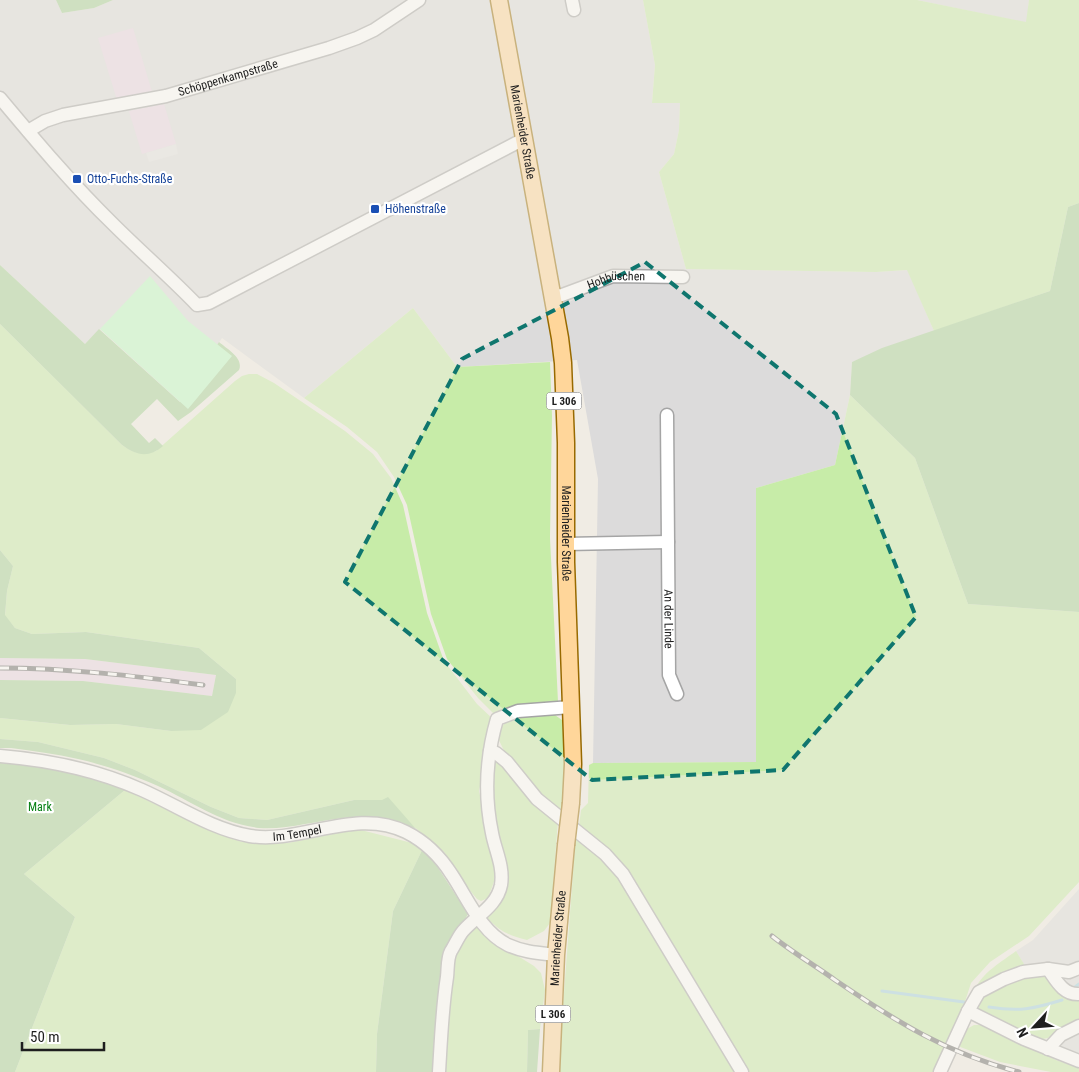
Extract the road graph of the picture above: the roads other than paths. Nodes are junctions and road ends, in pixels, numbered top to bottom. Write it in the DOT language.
graph roads {
  1 [pos="419,0"];
  2 [pos="499,0"];
  3 [pos="0,98"];
  4 [pos="28,131"];
  5 [pos="524,140"];
  6 [pos="683,277"];
  7 [pos="553,296"];
  8 [pos="667,415"];
  9 [pos="668,542"];
  10 [pos="566,544"];
  11 [pos="677,694"];
  12 [pos="571,707"];
  13 [pos="490,751"];
  14 [pos="0,756"];
  15 [pos="478,917"];
  16 [pos="556,956"];
  17 [pos="1079,968"];
  18 [pos="1048,969"];
  19 [pos="1079,994"];
  20 [pos="968,1011"];
  21 [pos="1079,1026"];
  22 [pos="1048,1049"];
  23 [pos="1079,1061"];
  24 [pos="439,1072"];
  25 [pos="551,1072"];
  26 [pos="742,1072"];
  27 [pos="940,1072"];
  1 -- 4 [label="street, Schöppenkampstraße"];
  2 -- 5 [label="main road, Marienheider Straße / L 306"];
  3 -- 4 [label="street"];
  4 -- 5 [label="street"];
  5 -- 7 [label="main road, Marienheider Straße / L 306"];
  6 -- 7 [label="street, Hohbüschen"];
  7 -- 10 [label="main road, Marienheider Straße / L 306"];
  8 -- 9 [label="street, An der Linde"];
  9 -- 10 [label="street"];
  9 -- 11 [label="street, An der Linde"];
  10 -- 12 [label="main road, Marienheider Straße / L 306"];
  12 -- 13 [label="street"];
  12 -- 16 [label="main road, Marienheider Straße / L 306, bridge"];
  13 -- 15 [label="street"];
  13 -- 26 [label="street"];
  14 -- 15 [label="street, Im Tempel"];
  15 -- 16 [label="street, Im Tempel"];
  15 -- 24 [label="street"];
  16 -- 25 [label="main road, Marienheider Straße / L 306"];
  17 -- 18 [label="street"];
  18 -- 19 [label="street"];
  18 -- 20 [label="street"];
  20 -- 22 [label="street"];
  20 -- 27 [label="street"];
  21 -- 22 [label="street"];
  22 -- 23 [label="street"];
}
